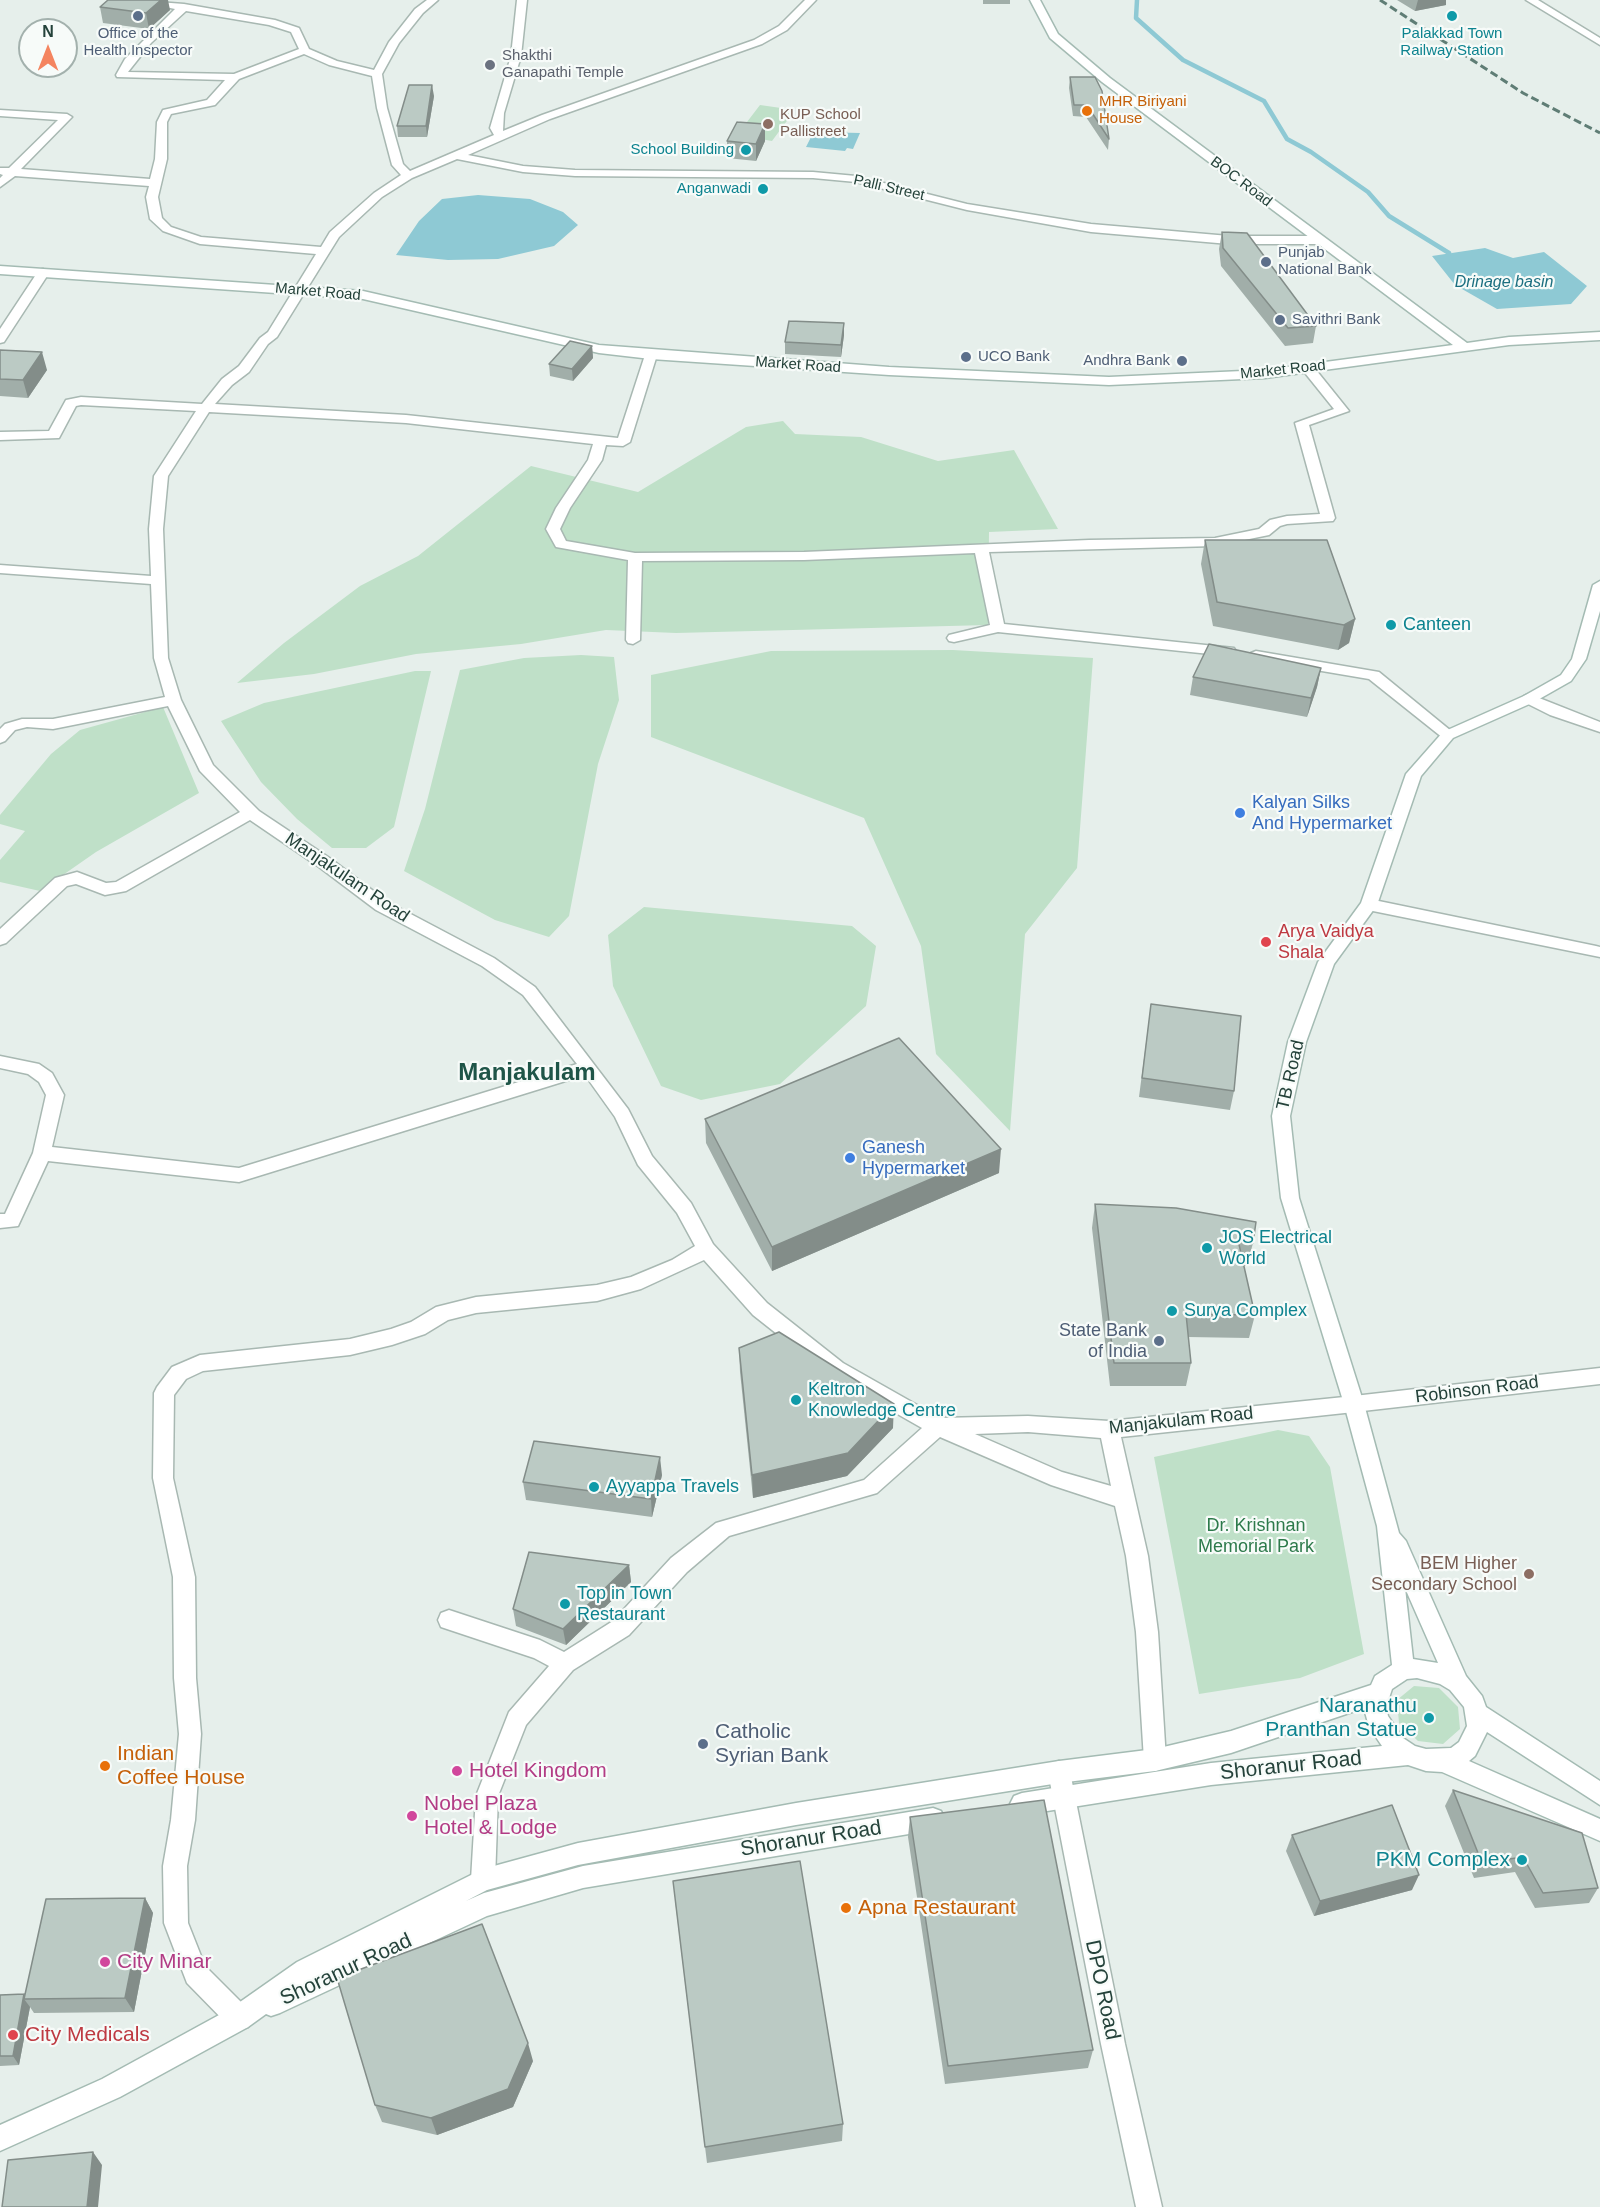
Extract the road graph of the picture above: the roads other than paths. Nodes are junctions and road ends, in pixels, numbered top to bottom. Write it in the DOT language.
graph roads {
  1 [pos="137,0"];
  2 [pos="433,0"];
  3 [pos="522,0"];
  4 [pos="811,0"];
  5 [pos="1035,0"];
  6 [pos="1531,0"];
  7 [pos="184,7"];
  8 [pos="1600,42"];
  9 [pos="304,51"];
  10 [pos="377,74"];
  11 [pos="235,77"];
  12 [pos="0,113"];
  13 [pos="501,137"];
  14 [pos="458,156"];
  15 [pos="6,171"];
  16 [pos="408,176"];
  17 [pos="155,183"];
  18 [pos="0,184"];
  19 [pos="1319,240"];
  20 [pos="324,251"];
  21 [pos="0,270"];
  22 [pos="43,273"];
  23 [pos="298,290"];
  24 [pos="1600,336"];
  25 [pos="0,339"];
  26 [pos="1464,347"];
  27 [pos="651,354"];
  28 [pos="1306,368"];
  29 [pos="204,410"];
  30 [pos="0,436"];
  31 [pos="602,441"];
  32 [pos="981,548"];
  33 [pos="635,557"];
  34 [pos="0,569"];
  35 [pos="156,580"];
  36 [pos="1600,585"];
  37 [pos="998,628"];
  38 [pos="954,638"];
  39 [pos="633,640"];
  40 [pos="1529,699"];
  41 [pos="173,700"];
  42 [pos="1600,727"];
  43 [pos="1448,735"];
  44 [pos="0,738"];
  45 [pos="250,813"];
  46 [pos="1369,905"];
  47 [pos="0,939"];
  48 [pos="1596,952"];
  49 [pos="0,1062"];
  50 [pos="589,1066"];
  51 [pos="42,1154"];
  52 [pos="0,1221"];
  53 [pos="706,1249"];
  54 [pos="1600,1376"];
  55 [pos="1354,1404"];
  56 [pos="937,1426"];
  57 [pos="1109,1430"];
  58 [pos="1126,1500"];
  59 [pos="1388,1526"];
  60 [pos="449,1620"];
  61 [pos="565,1663"];
  62 [pos="1403,1670"];
  63 [pos="1458,1683"];
  64 [pos="1377,1693"];
  65 [pos="1478,1714"];
  66 [pos="1408,1754"];
  67 [pos="1155,1760"];
  68 [pos="1443,1761"];
  69 [pos="1059,1772"];
  70 [pos="1600,1794"];
  71 [pos="1063,1797"];
  72 [pos="1005,1807"];
  73 [pos="958,1815"];
  74 [pos="1600,1830"];
  75 [pos="483,1880"];
  76 [pos="239,2018"];
  77 [pos="0,2138"];
  78 [pos="1149,2207"];
  1 -- 7 [label="street"];
  2 -- 10 [label="street"];
  3 -- 13 [label="street"];
  4 -- 13 [label="street, Manjakulam Road"];
  5 -- 19 [label="street, BOC Road"];
  6 -- 8 [label="street"];
  7 -- 9 [label="street"];
  7 -- 11 [label="street"];
  9 -- 10 [label="street"];
  9 -- 11 [label="street"];
  10 -- 16 [label="street"];
  11 -- 17 [label="street"];
  12 -- 15 [label="street"];
  13 -- 14 [label="street, Manjakulam Road"];
  14 -- 16 [label="street, Manjakulam Road"];
  14 -- 19 [label="street, Palli Street"];
  15 -- 17 [label="street"];
  15 -- 18 [label="street"];
  16 -- 20 [label="street, Manjakulam Road"];
  17 -- 20 [label="street"];
  19 -- 26 [label="street, BOC Road"];
  20 -- 23 [label="street, Manjakulam Road"];
  21 -- 22 [label="street, Market Road"];
  22 -- 23 [label="street, Market Road"];
  22 -- 25 [label="street"];
  23 -- 27 [label="street, Market Road"];
  23 -- 29 [label="street, Manjakulam Road"];
  24 -- 26 [label="street, Market Road"];
  26 -- 28 [label="street, Market Road"];
  27 -- 28 [label="street, Market Road"];
  27 -- 31 [label="street"];
  28 -- 32 [label="street"];
  29 -- 30 [label="street"];
  29 -- 31 [label="street"];
  29 -- 35 [label="street, Manjakulam Road"];
  31 -- 33 [label="street"];
  32 -- 33 [label="street"];
  32 -- 37 [label="street"];
  33 -- 39 [label="street"];
  34 -- 35 [label="street"];
  35 -- 41 [label="street, Manjakulam Road"];
  36 -- 40 [label="street, TB Road"];
  37 -- 38 [label="street"];
  37 -- 43 [label="street"];
  40 -- 42 [label="street"];
  40 -- 43 [label="street, TB Road"];
  41 -- 44 [label="street"];
  41 -- 45 [label="street, Manjakulam Road"];
  43 -- 46 [label="street, TB Road"];
  45 -- 47 [label="street"];
  45 -- 50 [label="street, Manjakulam Road"];
  46 -- 48 [label="street"];
  46 -- 55 [label="street, TB Road"];
  49 -- 51 [label="street"];
  50 -- 51 [label="street"];
  50 -- 53 [label="street, Manjakulam Road"];
  51 -- 52 [label="street"];
  53 -- 56 [label="street, Manjakulam Road"];
  53 -- 76 [label="street"];
  54 -- 55 [label="street, Robinson Road"];
  55 -- 57 [label="street, Manjakulam Road"];
  55 -- 59 [label="street, TB Road"];
  56 -- 57 [label="street, Manjakulam Road"];
  56 -- 58 [label="street, Manjakulam Road"];
  56 -- 61 [label="street"];
  57 -- 58 [label="street"];
  58 -- 67 [label="street"];
  59 -- 62 [label="street, TB Road"];
  59 -- 63 [label="street"];
  60 -- 61 [label="street"];
  61 -- 75 [label="street"];
  62 -- 63 [label="street"];
  62 -- 64 [label="street, Shoranur Road"];
  63 -- 65 [label="street"];
  64 -- 66 [label="street, Shoranur Road"];
  64 -- 67 [label="street, Shoranur Road"];
  65 -- 68 [label="street"];
  65 -- 70 [label="street"];
  66 -- 68 [label="street, Shoranur Road"];
  66 -- 71 [label="street, Shoranur Road"];
  67 -- 69 [label="street, Shoranur Road"];
  68 -- 74 [label="street, Shoranur Road"];
  69 -- 71 [label="street, DPO Road"];
  69 -- 75 [label="street, Shoranur Road"];
  71 -- 72 [label="street, Shoranur Road"];
  71 -- 78 [label="street, DPO Road"];
  73 -- 76 [label="street, Shoranur Road"];
  75 -- 76 [label="street, Shoranur Road"];
  76 -- 77 [label="street, Shoranur Road"];
}
